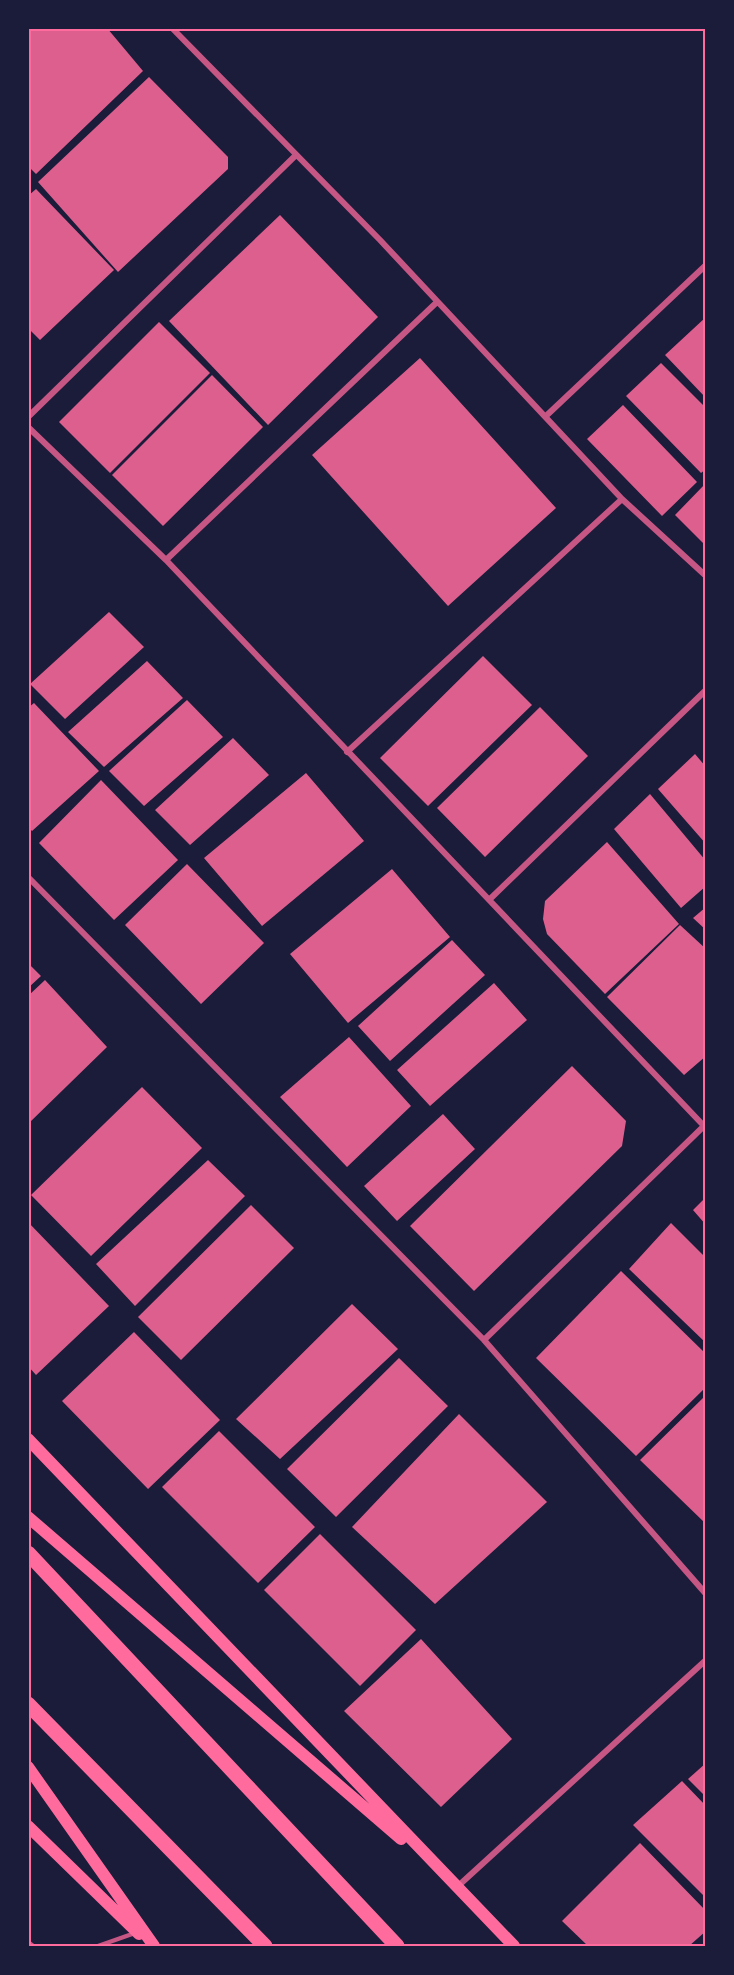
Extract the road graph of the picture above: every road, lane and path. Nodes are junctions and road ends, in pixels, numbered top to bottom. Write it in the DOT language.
graph roads {
  1 [pos="172,28"];
  2 [pos="295,156"];
  3 [pos="705,265"];
  4 [pos="437,302"];
  5 [pos="546,416"];
  6 [pos="28,417"];
  7 [pos="28,427"];
  8 [pos="622,499"];
  9 [pos="166,560"];
  10 [pos="705,576"];
  11 [pos="705,690"];
  12 [pos="347,752"];
  13 [pos="28,878"];
  14 [pos="489,900"];
  15 [pos="705,1125"];
  16 [pos="484,1340"];
  17 [pos="28,1439"];
  18 [pos="28,1517"];
  19 [pos="28,1553"];
  20 [pos="705,1594"];
  21 [pos="705,1660"];
  22 [pos="28,1704"];
  23 [pos="28,1767"];
  24 [pos="28,1826"];
  25 [pos="457,1887"];
  26 [pos="137,1932"];
  27 [pos="28,1942"];
  28 [pos="33,1947"];
  29 [pos="99,1947"];
  30 [pos="153,1947"];
  31 [pos="265,1947"];
  32 [pos="397,1947"];
  33 [pos="514,1947"];
  1 -- 2 [label="street"];
  2 -- 4 [label="street"];
  2 -- 6 [label="street"];
  3 -- 5 [label="street"];
  4 -- 5 [label="street"];
  4 -- 9 [label="street"];
  5 -- 8 [label="street"];
  7 -- 9 [label="street"];
  8 -- 10 [label="street"];
  8 -- 12 [label="street"];
  9 -- 12 [label="street"];
  11 -- 14 [label="street"];
  12 -- 14 [label="street"];
  13 -- 16 [label="street"];
  14 -- 15 [label="street"];
  15 -- 16 [label="street"];
  16 -- 20 [label="street"];
  17 -- 25 [label="main road"];
  18 -- 25 [label="main road"];
  19 -- 32 [label="main road"];
  21 -- 25 [label="street"];
  22 -- 31 [label="main road"];
  23 -- 30 [label="main road"];
  24 -- 26 [label="main road"];
  25 -- 33 [label="main road"];
  26 -- 29 [label="lane"];
  26 -- 30 [label="main road"];
  27 -- 28 [label="lane"];
}
